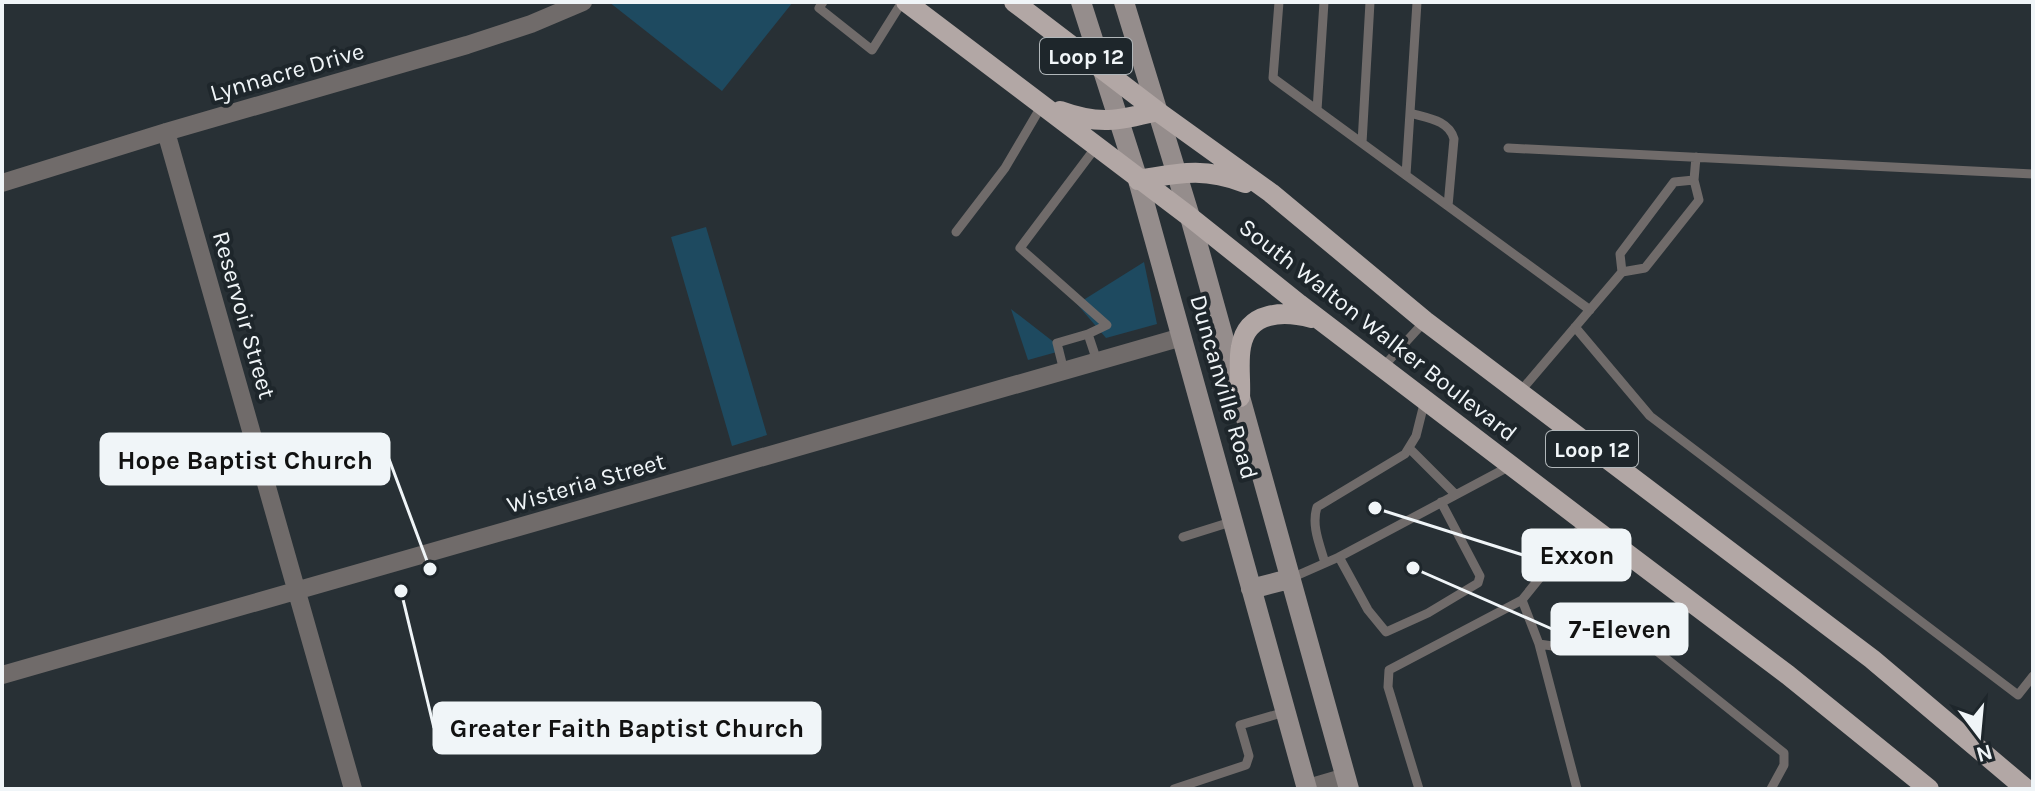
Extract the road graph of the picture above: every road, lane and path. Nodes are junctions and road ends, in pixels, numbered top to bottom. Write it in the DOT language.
graph roads {
  1 [pos="583,2"];
  2 [pos="823,2"];
  3 [pos="904,2"];
  4 [pos="1014,2"];
  5 [pos="1081,2"];
  6 [pos="1124,2"];
  7 [pos="1279,2"];
  8 [pos="1324,2"];
  9 [pos="1370,2"];
  10 [pos="1417,2"];
  11 [pos="1103,68"];
  12 [pos="1042,105"];
  13 [pos="1317,110"];
  14 [pos="1157,111"];
  15 [pos="1410,113"];
  16 [pos="1120,120"];
  17 [pos="166,132"];
  18 [pos="1362,143"];
  19 [pos="1096,147"];
  20 [pos="1508,148"];
  21 [pos="1696,157"];
  22 [pos="1176,174"];
  23 [pos="2033,174"];
  24 [pos="1406,175"];
  25 [pos="1138,180"];
  26 [pos="1694,180"];
  27 [pos="2,183"];
  28 [pos="1271,193"];
  29 [pos="1448,206"];
  30 [pos="1190,217"];
  31 [pos="956,232"];
  32 [pos="1622,272"];
  33 [pos="1590,310"];
  34 [pos="1320,320"];
  35 [pos="1425,321"];
  36 [pos="1575,327"];
  37 [pos="1088,334"];
  38 [pos="1182,337"];
  39 [pos="1097,361"];
  40 [pos="1383,367"];
  41 [pos="1064,371"];
  42 [pos="1519,393"];
  43 [pos="1240,397"];
  44 [pos="1425,400"];
  45 [pos="1409,448"];
  46 [pos="1510,466"];
  47 [pos="1455,494"];
  48 [pos="1441,502"];
  49 [pos="1234,521"];
  50 [pos="1585,522"];
  51 [pos="1183,537"];
  52 [pos="1339,557"];
  53 [pos="1325,563"];
  54 [pos="1289,579"];
  55 [pos="1251,589"];
  56 [pos="299,590"];
  57 [pos="1522,600"];
  58 [pos="1539,644"];
  59 [pos="2,675"];
  60 [pos="2033,676"];
  61 [pos="1285,712"];
  62 [pos="1347,783"];
  63 [pos="353,789"];
  64 [pos="1174,789"];
  65 [pos="1306,789"];
  66 [pos="1419,789"];
  67 [pos="1577,789"];
  68 [pos="1771,789"];
  69 [pos="1929,789"];
  70 [pos="2026,789"];
  1 -- 17 [label="street, Lynnacre Drive"];
  2 -- 3 [label="lane"];
  3 -- 12 [label="main road, South Walton Walker Boulevard / Loop 12"];
  4 -- 11 [label="main road, South Walton Walker Boulevard / Loop 12"];
  5 -- 11 [label="main road, Duncanville Road"];
  6 -- 14 [label="main road, Duncanville Road"];
  7 -- 13 [label="lane"];
  8 -- 13 [label="lane"];
  9 -- 18 [label="lane"];
  10 -- 15 [label="lane"];
  11 -- 14 [label="main road, South Walton Walker Boulevard / Loop 12"];
  11 -- 16 [label="main road, Duncanville Road"];
  12 -- 16 [label="main road"];
  12 -- 19 [label="main road, South Walton Walker Boulevard / Loop 12"];
  12 -- 31 [label="lane"];
  13 -- 18 [label="lane"];
  14 -- 16 [label="main road"];
  14 -- 22 [label="main road, Duncanville Road"];
  14 -- 28 [label="main road, South Walton Walker Boulevard / Loop 12"];
  15 -- 24 [label="lane"];
  15 -- 29 [label="lane"];
  16 -- 25 [label="main road, Duncanville Road"];
  17 -- 27 [label="street, Lynnacre Drive"];
  17 -- 56 [label="street, Reservoir Street"];
  18 -- 24 [label="lane"];
  19 -- 25 [label="main road, South Walton Walker Boulevard / Loop 12"];
  19 -- 37 [label="lane"];
  20 -- 21 [label="lane"];
  21 -- 23 [label="lane"];
  21 -- 26 [label="lane"];
  22 -- 25 [label="main road"];
  22 -- 28 [label="main road"];
  22 -- 30 [label="main road, Duncanville Road"];
  24 -- 29 [label="lane"];
  25 -- 30 [label="main road, South Walton Walker Boulevard / Loop 12"];
  25 -- 38 [label="main road, Duncanville Road"];
  26 -- 32 [label="lane"];
  26 -- 32 [label="lane"];
  28 -- 35 [label="main road, South Walton Walker Boulevard / Loop 12"];
  29 -- 33 [label="lane"];
  30 -- 34 [label="main road, South Walton Walker Boulevard / Loop 12"];
  30 -- 43 [label="main road, Duncanville Road"];
  32 -- 33 [label="lane"];
  33 -- 36 [label="lane"];
  34 -- 40 [label="main road, South Walton Walker Boulevard / Loop 12"];
  34 -- 43 [label="main road"];
  35 -- 40 [label="lane"];
  35 -- 42 [label="main road, South Walton Walker Boulevard / Loop 12"];
  36 -- 42 [label="lane"];
  36 -- 60 [label="lane"];
  37 -- 39 [label="lane"];
  37 -- 41 [label="lane"];
  38 -- 39 [label="street, Wisteria Street"];
  38 -- 49 [label="main road, Duncanville Road"];
  39 -- 41 [label="street, Wisteria Street"];
  40 -- 44 [label="main road, South Walton Walker Boulevard / Loop 12"];
  41 -- 56 [label="street, Wisteria Street"];
  42 -- 70 [label="main road, South Walton Walker Boulevard / Loop 12"];
  43 -- 54 [label="main road, Duncanville Road"];
  44 -- 45 [label="lane"];
  44 -- 46 [label="main road, South Walton Walker Boulevard / Loop 12"];
  45 -- 47 [label="lane"];
  45 -- 53 [label="lane"];
  46 -- 47 [label="lane"];
  46 -- 50 [label="main road, South Walton Walker Boulevard / Loop 12"];
  47 -- 48 [label="lane"];
  48 -- 52 [label="lane"];
  48 -- 52 [label="lane"];
  49 -- 51 [label="lane"];
  49 -- 55 [label="main road, Duncanville Road"];
  50 -- 57 [label="lane"];
  50 -- 69 [label="main road, South Walton Walker Boulevard / Loop 12"];
  52 -- 53 [label="lane"];
  53 -- 54 [label="lane"];
  54 -- 55 [label="main road"];
  54 -- 62 [label="main road, Duncanville Road"];
  55 -- 61 [label="main road, Duncanville Road"];
  56 -- 59 [label="street, Wisteria Street"];
  56 -- 63 [label="street, Reservoir Street"];
  57 -- 58 [label="lane"];
  57 -- 66 [label="lane"];
  58 -- 67 [label="lane"];
  58 -- 68 [label="lane"];
  61 -- 64 [label="lane"];
  61 -- 65 [label="main road, Duncanville Road"];
  62 -- 65 [label="street"];
}
